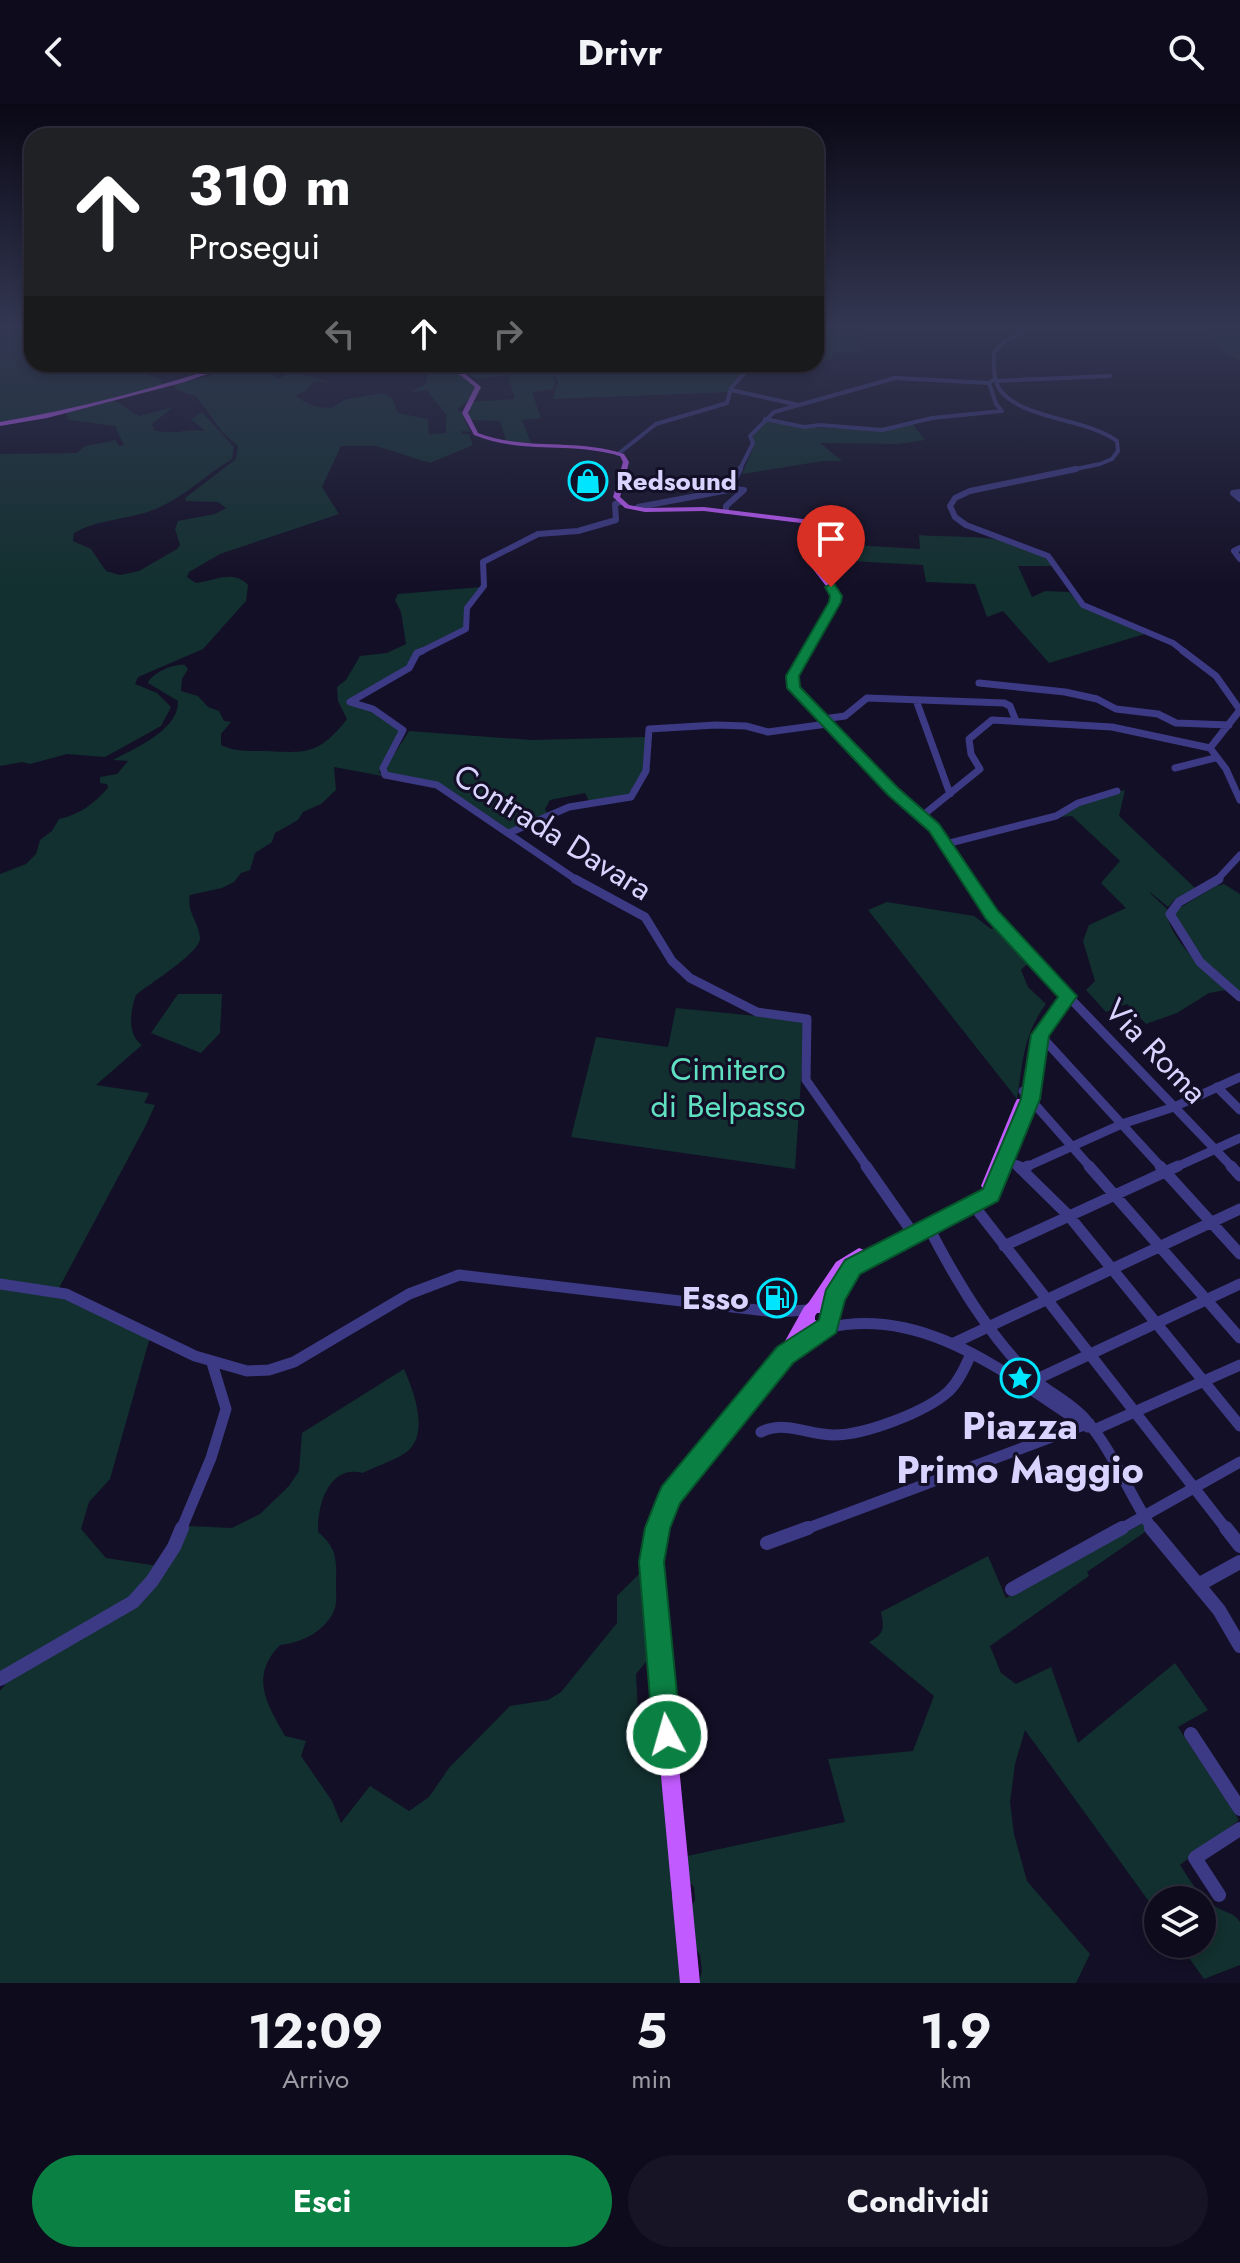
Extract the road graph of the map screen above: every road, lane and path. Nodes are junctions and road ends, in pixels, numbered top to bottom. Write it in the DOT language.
graph roads {
  1 [pos="56,414"];
  2 [pos="465,414"];
  3 [pos="691,414"];
  4 [pos="773,414"];
  5 [pos="975,414"];
  6 [pos="1051,414"];
  7 [pos="765,419"];
  8 [pos="0,424"];
  9 [pos="618,454"];
  10 [pos="718,492"];
  11 [pos="1240,492"];
  12 [pos="1240,499"];
  13 [pos="621,506"];
  14 [pos="638,507"];
  15 [pos="726,511"];
  16 [pos="1240,548"];
  17 [pos="1240,559"];
  18 [pos="979,683"];
  19 [pos="1236,695"];
  20 [pos="916,700"];
  21 [pos="1240,710"];
  22 [pos="825,721"];
  23 [pos="1016,721"];
  24 [pos="1229,725"];
  25 [pos="1210,748"];
  26 [pos="1215,758"];
  27 [pos="1175,768"];
  28 [pos="1117,791"];
  29 [pos="950,794"];
  30 [pos="1240,800"];
  31 [pos="922,816"];
  32 [pos="509,833"];
  33 [pos="946,844"];
  34 [pos="1240,855"];
  35 [pos="1065,993"];
  36 [pos="1240,997"];
  37 [pos="1040,1035"];
  38 [pos="1240,1077"];
  39 [pos="1217,1087"];
  40 [pos="1027,1095"];
  41 [pos="1174,1107"];
  42 [pos="1240,1110"];
  43 [pos="1122,1124"];
  44 [pos="1240,1138"];
  45 [pos="1073,1146"];
  46 [pos="1214,1150"];
  47 [pos="1004,1157"];
  48 [pos="1022,1169"];
  49 [pos="1165,1172"];
  50 [pos="1240,1176"];
  51 [pos="1116,1195"];
  52 [pos="974,1206"];
  53 [pos="1240,1209"];
  54 [pos="1069,1216"];
  55 [pos="1210,1222"];
  56 [pos="929,1228"];
  57 [pos="910,1229"];
  58 [pos="1004,1246"];
  59 [pos="1160,1246"];
  60 [pos="1240,1254"];
  61 [pos="1112,1268"];
  62 [pos="0,1284"];
  63 [pos="1240,1284"];
  64 [pos="1045,1300"];
  65 [pos="1207,1300"];
  66 [pos="775,1312"];
  67 [pos="818,1318"];
  68 [pos="867,1322"];
  69 [pos="1156,1323"];
  70 [pos="988,1327"];
  71 [pos="1240,1338"];
  72 [pos="954,1343"];
  73 [pos="971,1354"];
  74 [pos="785,1355"];
  75 [pos="1088,1355"];
  76 [pos="212,1363"];
  77 [pos="1240,1365"];
  78 [pos="1035,1380"];
  79 [pos="1205,1382"];
  80 [pos="1133,1414"];
  81 [pos="1089,1426"];
  82 [pos="1240,1426"];
  83 [pos="761,1432"];
  84 [pos="1240,1462"];
  85 [pos="1193,1488"];
  86 [pos="1142,1515"];
  87 [pos="767,1543"];
  88 [pos="1240,1546"];
  89 [pos="1240,1562"];
  90 [pos="1200,1584"];
  91 [pos="1012,1589"];
  92 [pos="1240,1646"];
  93 [pos="0,1679"];
  94 [pos="1191,1734"];
  95 [pos="1240,1809"];
  96 [pos="1240,1829"];
  97 [pos="1219,1895"];
  98 [pos="690,1983"];
  1 -- 8 [label="main road"];
  2 -- 9 [label="main road"];
  3 -- 9 [label="street"];
  4 -- 7 [label="street"];
  5 -- 7 [label="street"];
  6 -- 19 [label="street"];
  7 -- 10 [label="street"];
  9 -- 13 [label="main road"];
  10 -- 14 [label="street"];
  10 -- 15 [label="street"];
  11 -- 12 [label="street"];
  13 -- 15 [label="main road"];
  13 -- 32 [label="street, Contrada Davara"];
  15 -- 22 [label="main road"];
  16 -- 17 [label="street"];
  18 -- 24 [label="street"];
  19 -- 21 [label="street"];
  20 -- 22 [label="street"];
  20 -- 23 [label="street"];
  20 -- 29 [label="street"];
  21 -- 24 [label="street"];
  22 -- 31 [label="main road"];
  22 -- 32 [label="street"];
  23 -- 25 [label="street"];
  23 -- 29 [label="street"];
  24 -- 25 [label="street"];
  25 -- 26 [label="street"];
  26 -- 27 [label="street"];
  26 -- 30 [label="street"];
  28 -- 33 [label="street"];
  29 -- 31 [label="street"];
  31 -- 33 [label="main road"];
  32 -- 57 [label="street, Contrada Davara"];
  33 -- 35 [label="main road"];
  34 -- 36 [label="street"];
  35 -- 37 [label="main road"];
  35 -- 40 [label="main road"];
  35 -- 41 [label="street, Via Roma"];
  37 -- 40 [label="main road"];
  37 -- 43 [label="street"];
  38 -- 39 [label="street"];
  39 -- 41 [label="street"];
  39 -- 42 [label="street"];
  40 -- 45 [label="street"];
  40 -- 47 [label="main road"];
  41 -- 43 [label="street"];
  41 -- 46 [label="street, Via Roma"];
  43 -- 45 [label="street"];
  43 -- 49 [label="street"];
  44 -- 46 [label="street"];
  45 -- 48 [label="street"];
  45 -- 51 [label="street"];
  46 -- 49 [label="street"];
  46 -- 50 [label="street, Via Roma"];
  47 -- 48 [label="street"];
  47 -- 52 [label="main road"];
  47 -- 57 [label="main road"];
  48 -- 54 [label="street"];
  49 -- 51 [label="street"];
  49 -- 55 [label="street"];
  51 -- 54 [label="street"];
  51 -- 59 [label="street"];
  52 -- 56 [label="main road"];
  52 -- 58 [label="street"];
  53 -- 55 [label="street"];
  54 -- 58 [label="street"];
  54 -- 61 [label="street"];
  55 -- 59 [label="street"];
  55 -- 60 [label="street"];
  56 -- 67 [label="main road"];
  56 -- 70 [label="street"];
  57 -- 67 [label="main road"];
  58 -- 64 [label="street"];
  59 -- 61 [label="street"];
  59 -- 65 [label="street"];
  61 -- 64 [label="street"];
  61 -- 69 [label="street"];
  62 -- 76 [label="street"];
  63 -- 65 [label="street"];
  64 -- 70 [label="street"];
  64 -- 75 [label="street"];
  65 -- 69 [label="street"];
  65 -- 71 [label="street"];
  66 -- 67 [label="street"];
  66 -- 67 [label="street"];
  66 -- 76 [label="street"];
  67 -- 68 [label="street"];
  67 -- 68 [label="street"];
  67 -- 74 [label="main road"];
  67 -- 74 [label="main road"];
  68 -- 72 [label="street"];
  69 -- 75 [label="street"];
  69 -- 79 [label="street"];
  70 -- 72 [label="street"];
  70 -- 78 [label="street"];
  72 -- 73 [label="street"];
  73 -- 81 [label="street"];
  73 -- 83 [label="street"];
  74 -- 98 [label="main road"];
  75 -- 78 [label="street"];
  75 -- 80 [label="street"];
  76 -- 93 [label="street"];
  77 -- 79 [label="street"];
  78 -- 81 [label="street"];
  79 -- 80 [label="street"];
  79 -- 82 [label="street"];
  80 -- 81 [label="street"];
  80 -- 85 [label="street"];
  81 -- 86 [label="street"];
  81 -- 87 [label="street"];
  84 -- 85 [label="street"];
  85 -- 86 [label="street"];
  85 -- 88 [label="street"];
  86 -- 90 [label="street"];
  86 -- 91 [label="street"];
  89 -- 90 [label="street"];
  90 -- 92 [label="street"];
  94 -- 95 [label="street"];
  96 -- 97 [label="street"];
}
